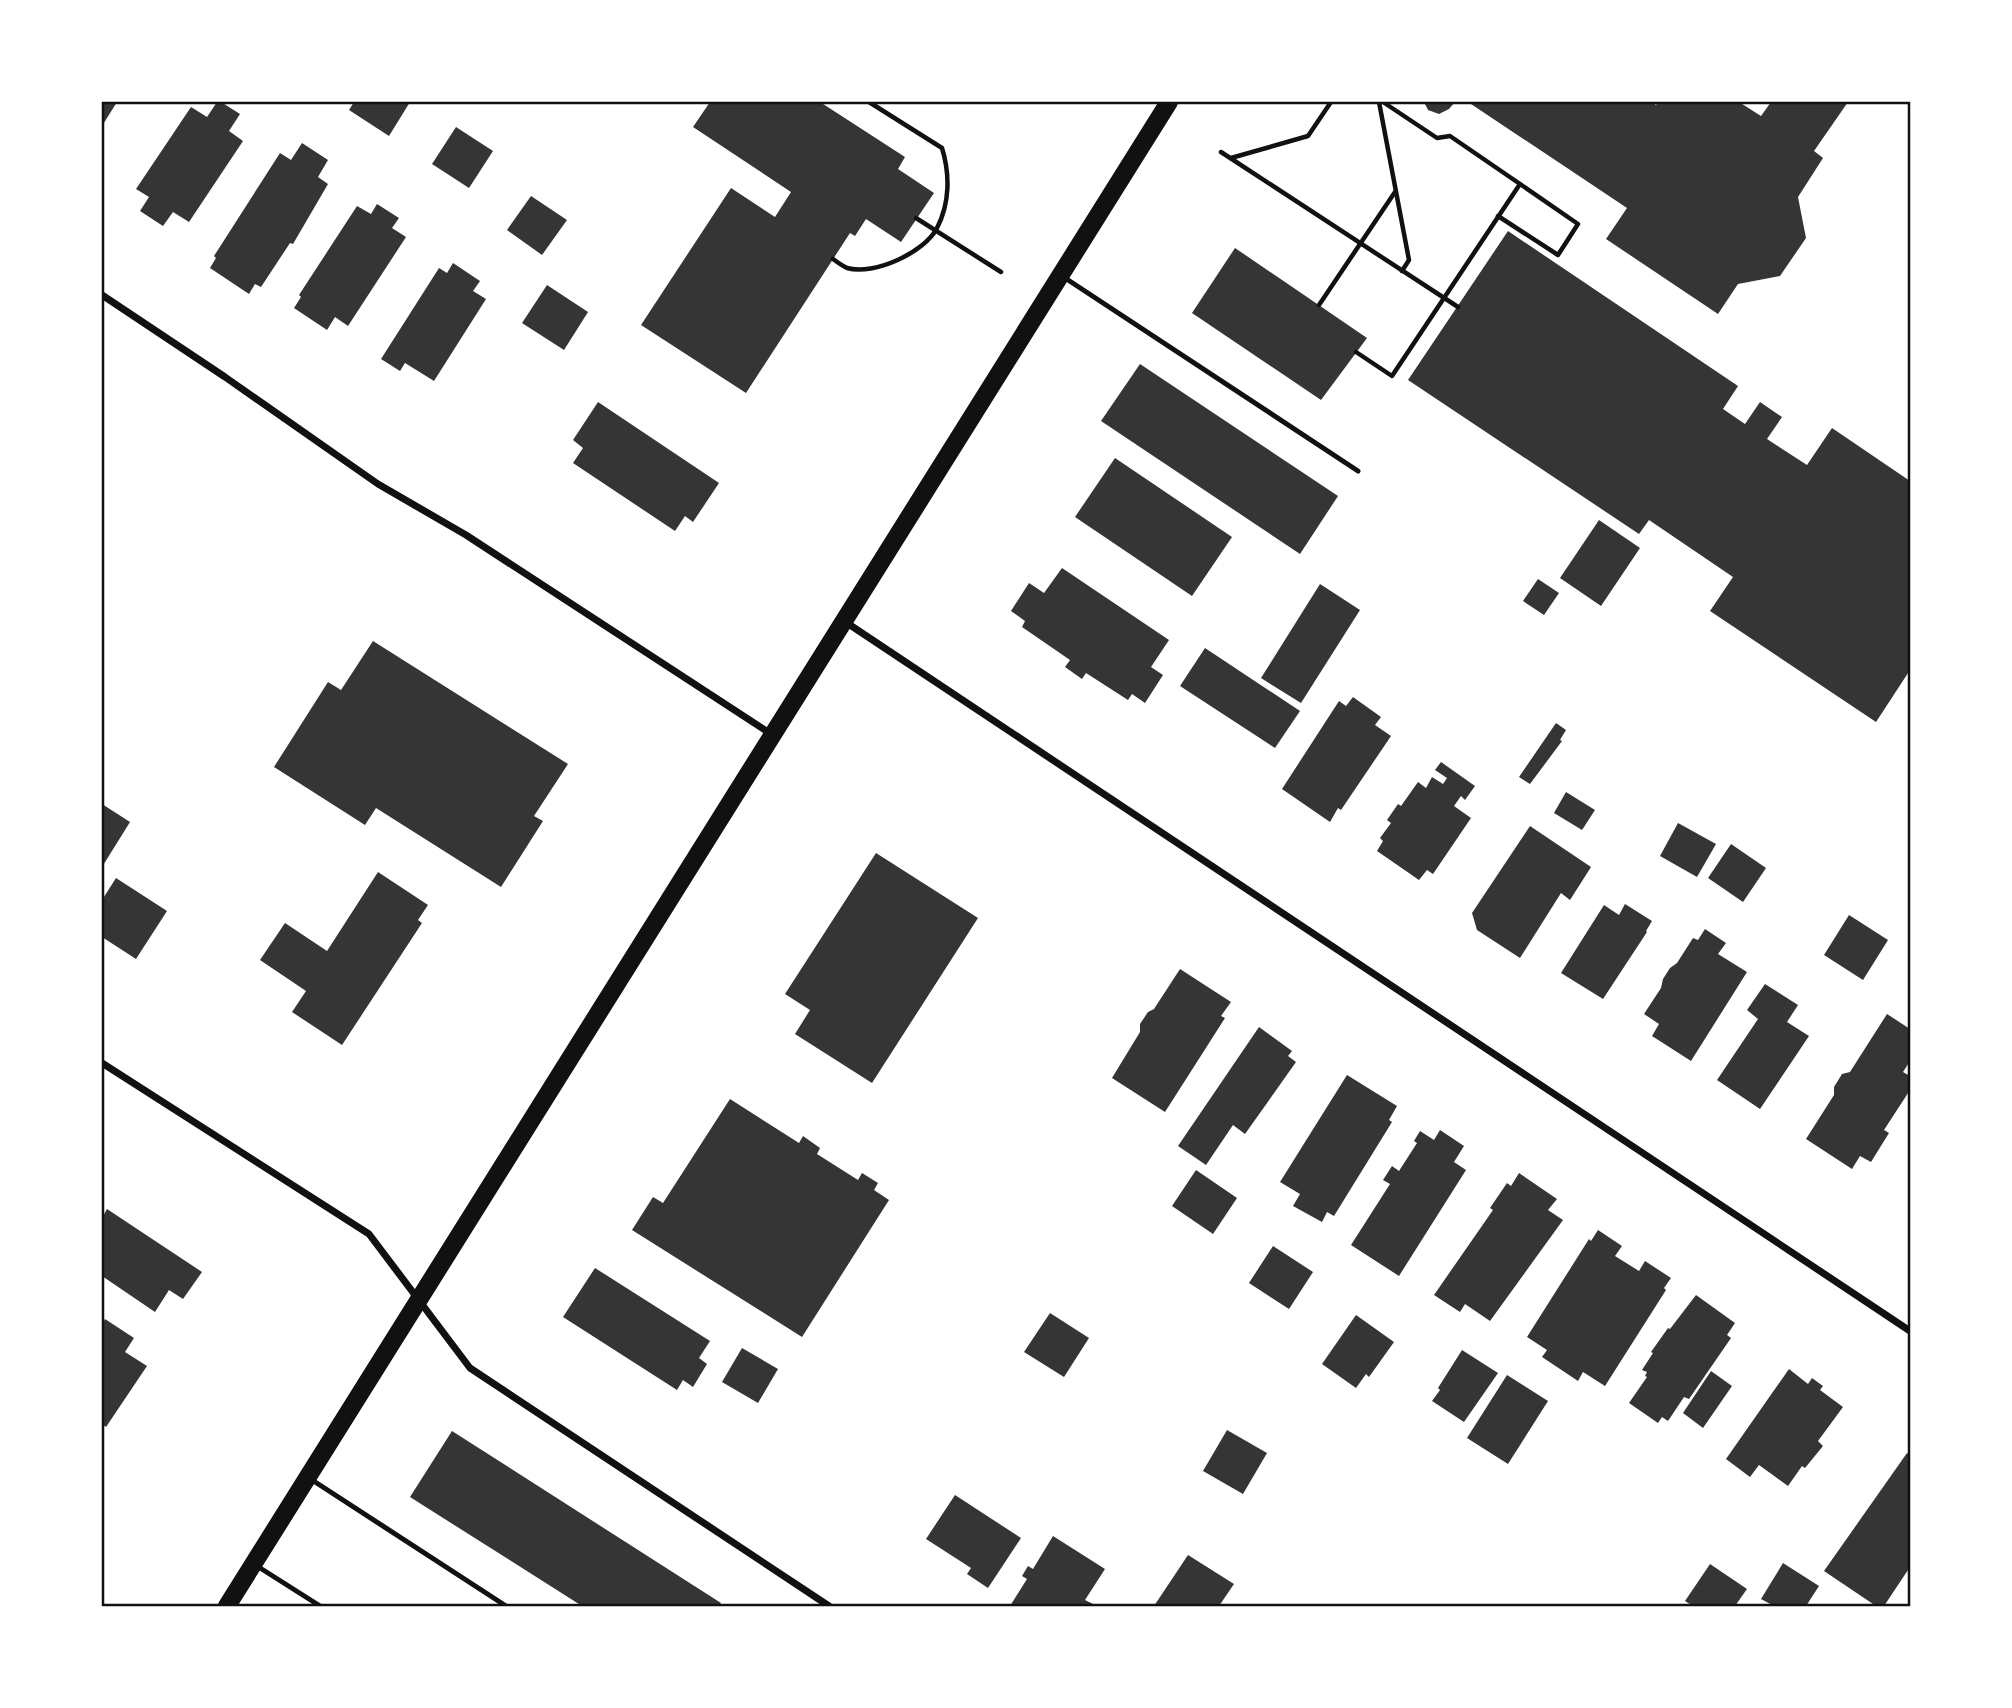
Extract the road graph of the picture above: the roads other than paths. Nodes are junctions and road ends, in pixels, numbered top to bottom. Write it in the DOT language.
graph roads {
  1 [pos="1168,102"];
  2 [pos="1059,275"];
  3 [pos="102,295"];
  4 [pos="1358,471"];
  5 [pos="843,620"];
  6 [pos="772,735"];
  7 [pos="102,1063"];
  8 [pos="419,1302"];
  9 [pos="1910,1331"];
  10 [pos="309,1478"];
  11 [pos="254,1564"];
  12 [pos="227,1606"];
  13 [pos="320,1606"];
  14 [pos="506,1606"];
  15 [pos="829,1606"];
  1 -- 2 [label="main road"];
  2 -- 4 [label="lane"];
  2 -- 5 [label="main road"];
  3 -- 6 [label="street"];
  5 -- 6 [label="main road"];
  5 -- 9 [label="street"];
  6 -- 8 [label="main road"];
  7 -- 8 [label="street"];
  8 -- 10 [label="main road"];
  8 -- 15 [label="street"];
  10 -- 11 [label="main road"];
  10 -- 14 [label="lane"];
  11 -- 12 [label="main road"];
  11 -- 13 [label="lane"];
}
